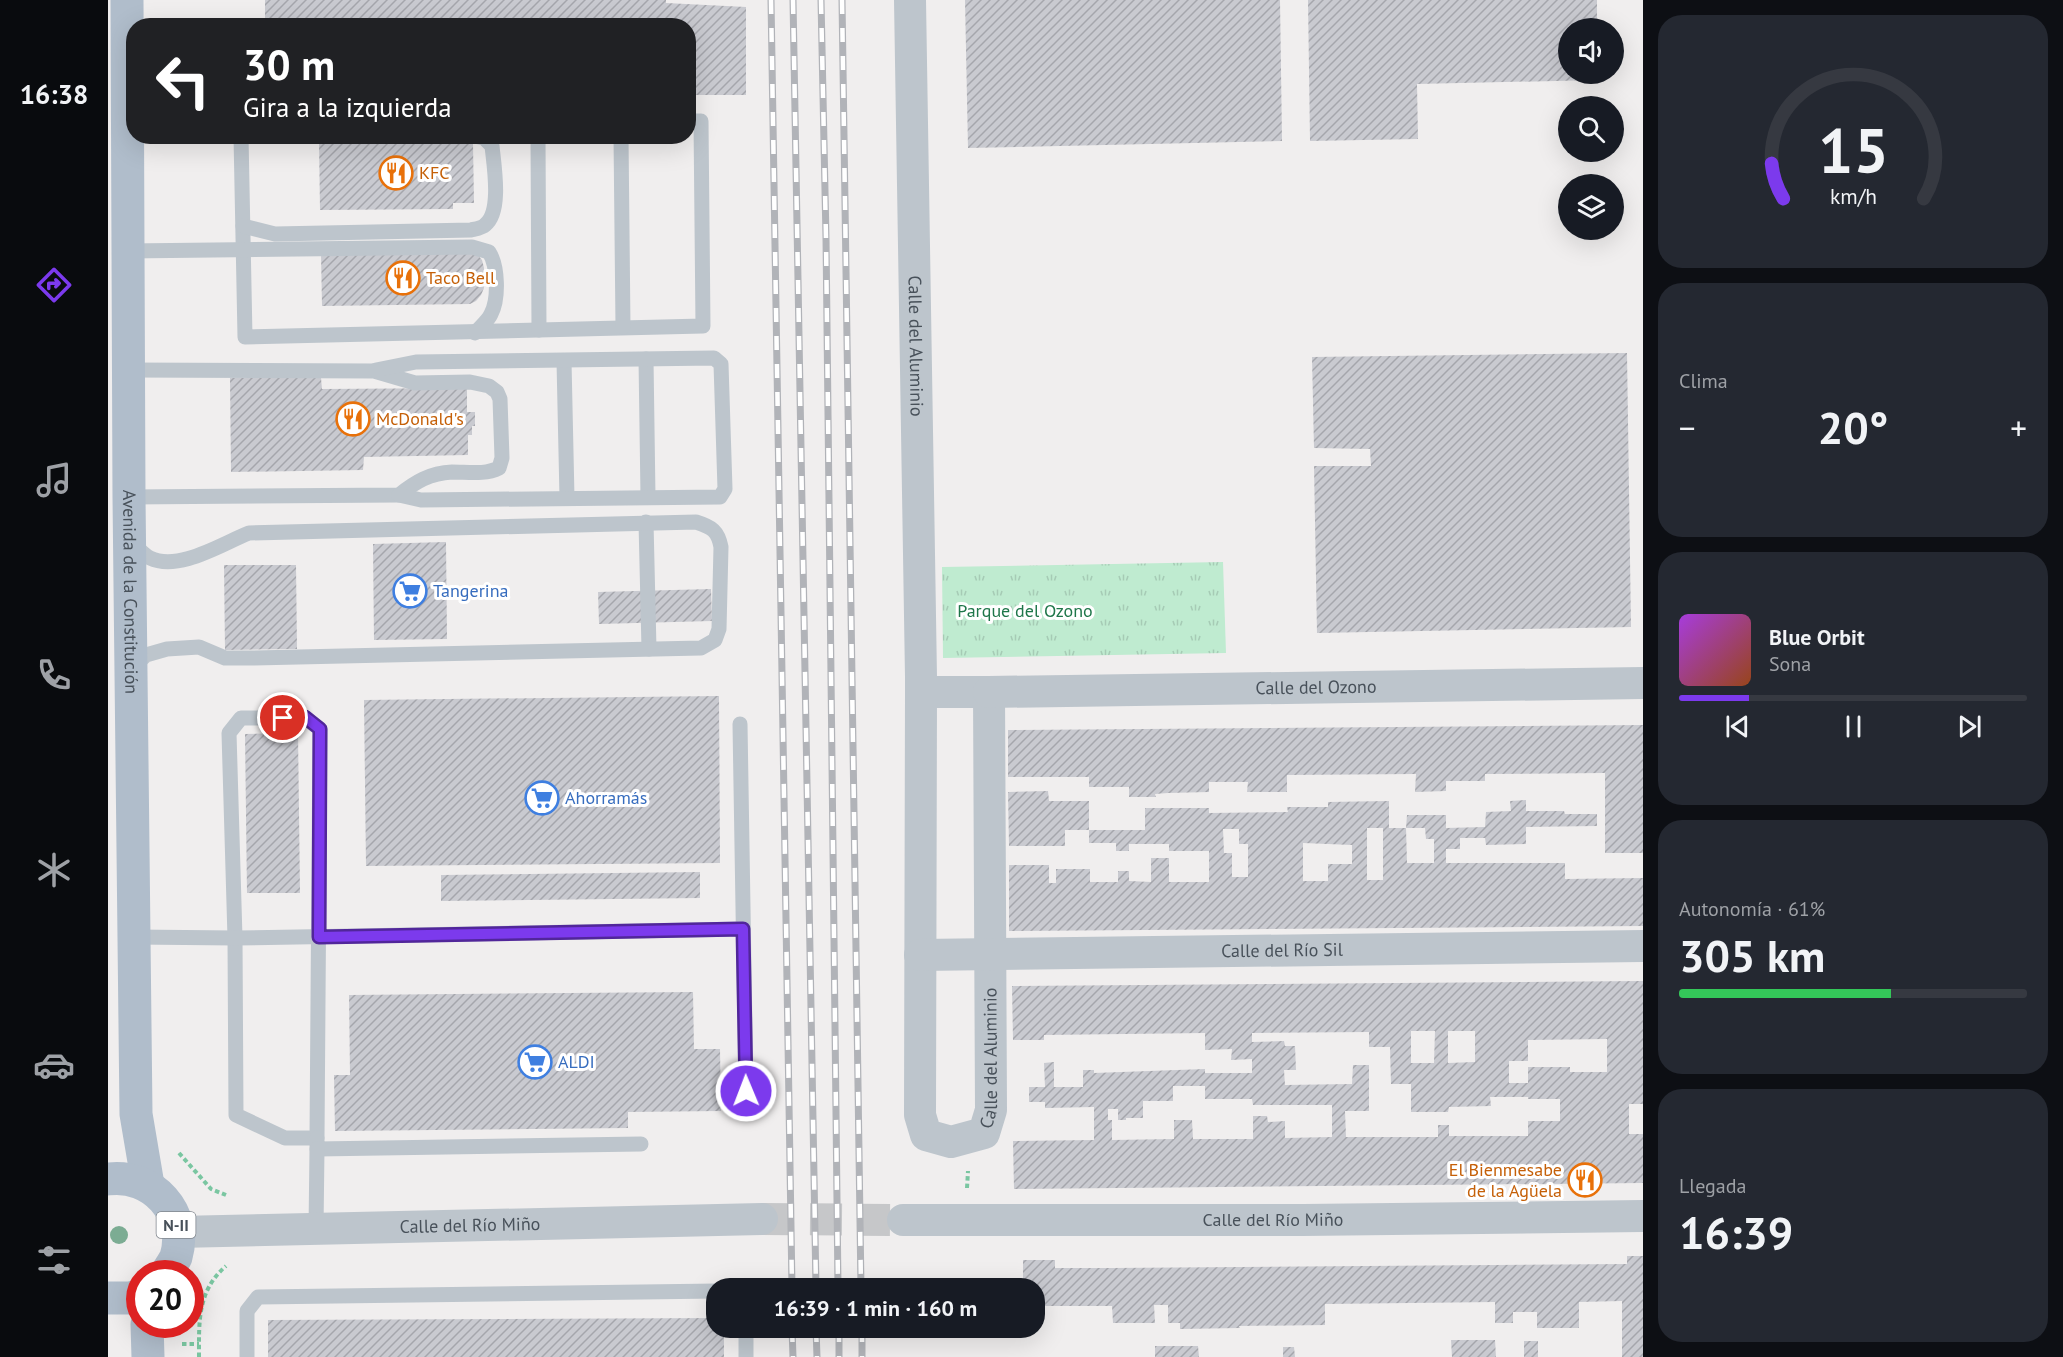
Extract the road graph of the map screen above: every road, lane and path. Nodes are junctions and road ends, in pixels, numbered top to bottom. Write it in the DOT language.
graph roads {
  1 [pos="127,0"];
  2 [pos="910,0"];
  3 [pos="127,18"];
  4 [pos="696,121"];
  5 [pos="130,144"];
  6 [pos="241,144"];
  7 [pos="490,144"];
  8 [pos="538,144"];
  9 [pos="621,144"];
  10 [pos="243,226"];
  11 [pos="128,251"];
  12 [pos="244,251"];
  13 [pos="623,327"];
  14 [pos="539,330"];
  15 [pos="475,333"];
  16 [pos="646,359"];
  17 [pos="564,361"];
  18 [pos="128,370"];
  19 [pos="374,371"];
  20 [pos="399,495"];
  21 [pos="129,497"];
  22 [pos="648,497"];
  23 [pos="567,498"];
  24 [pos="646,522"];
  25 [pos="130,541"];
  26 [pos="649,649"];
  27 [pos="131,669"];
  28 [pos="1643,683"];
  29 [pos="921,692"];
  30 [pos="989,692"];
  31 [pos="740,724"];
  32 [pos="743,929"];
  33 [pos="134,937"];
  34 [pos="319,937"];
  35 [pos="235,938"];
  36 [pos="1643,945"];
  37 [pos="920,955"];
  38 [pos="989,955"];
  39 [pos="746,1091"];
  40 [pos="317,1143"];
  41 [pos="641,1144"];
  42 [pos="108,1179"];
  43 [pos="148,1185"];
  44 [pos="1643,1216"];
  45 [pos="762,1219"];
  46 [pos="903,1220"];
  47 [pos="316,1229"];
  48 [pos="178,1233"];
  49 [pos="174,1260"];
  50 [pos="706,1291"];
  51 [pos="108,1298"];
  52 [pos="126,1298"];
  53 [pos="147,1338"];
  54 [pos="746,1338"];
  55 [pos="199,1344"];
  56 [pos="148,1357"];
  57 [pos="200,1357"];
  58 [pos="247,1357"];
  59 [pos="746,1357"];
  1 -- 3 [label="main road, Avenida de la Constitución"];
  2 -- 29 [label="street, Calle del Aluminio"];
  4 -- 13 [label="lane"];
  5 -- 11 [label="main road, Avenida de la Constitución"];
  6 -- 10 [label="lane"];
  7 -- 10 [label="lane"];
  8 -- 14 [label="lane"];
  9 -- 13 [label="lane"];
  10 -- 12 [label="lane"];
  11 -- 12 [label="lane"];
  11 -- 18 [label="main road, Avenida de la Constitución"];
  12 -- 15 [label="lane"];
  12 -- 15 [label="lane"];
  13 -- 14 [label="lane"];
  14 -- 15 [label="lane"];
  16 -- 17 [label="lane"];
  16 -- 22 [label="lane"];
  16 -- 22 [label="lane"];
  17 -- 19 [label="lane"];
  17 -- 23 [label="lane"];
  18 -- 19 [label="lane"];
  18 -- 21 [label="main road, Avenida de la Constitución"];
  19 -- 20 [label="lane"];
  20 -- 21 [label="lane"];
  20 -- 23 [label="lane"];
  21 -- 25 [label="main road, Avenida de la Constitución"];
  22 -- 23 [label="lane"];
  24 -- 25 [label="lane"];
  24 -- 26 [label="lane"];
  24 -- 26 [label="lane"];
  25 -- 27 [label="main road, Avenida de la Constitución"];
  26 -- 27 [label="lane"];
  27 -- 33 [label="main road, Avenida de la Constitución"];
  28 -- 30 [label="street, Calle del Ozono"];
  29 -- 30 [label="street"];
  29 -- 37 [label="street, Calle del Aluminio"];
  30 -- 38 [label="street, Calle del Aluminio"];
  31 -- 32 [label="lane"];
  32 -- 34 [label="lane"];
  32 -- 39 [label="lane"];
  33 -- 35 [label="lane"];
  33 -- 43 [label="main road, Avenida de la Constitución"];
  34 -- 35 [label="lane"];
  34 -- 35 [label="lane"];
  34 -- 40 [label="lane"];
  35 -- 40 [label="lane"];
  36 -- 38 [label="street, Calle del Río Sil"];
  37 -- 38 [label="street, Calle del Río Sil"];
  37 -- 38 [label="street, Calle del Aluminio"];
  40 -- 41 [label="lane"];
  40 -- 47 [label="lane"];
  42 -- 43 [label="main road"];
  43 -- 48 [label="main road, N-II"];
  44 -- 46 [label="street, Calle del Río Miño"];
  45 -- 47 [label="street, Calle del Río Miño"];
  47 -- 48 [label="street, Calle del Río Miño"];
  48 -- 49 [label="main road, N-II"];
  50 -- 58 [label="lane"];
  51 -- 52 [label="main road"];
  53 -- 56 [label="main road"];
  54 -- 59 [label="lane"];
  55 -- 57 [label="path"];
}
